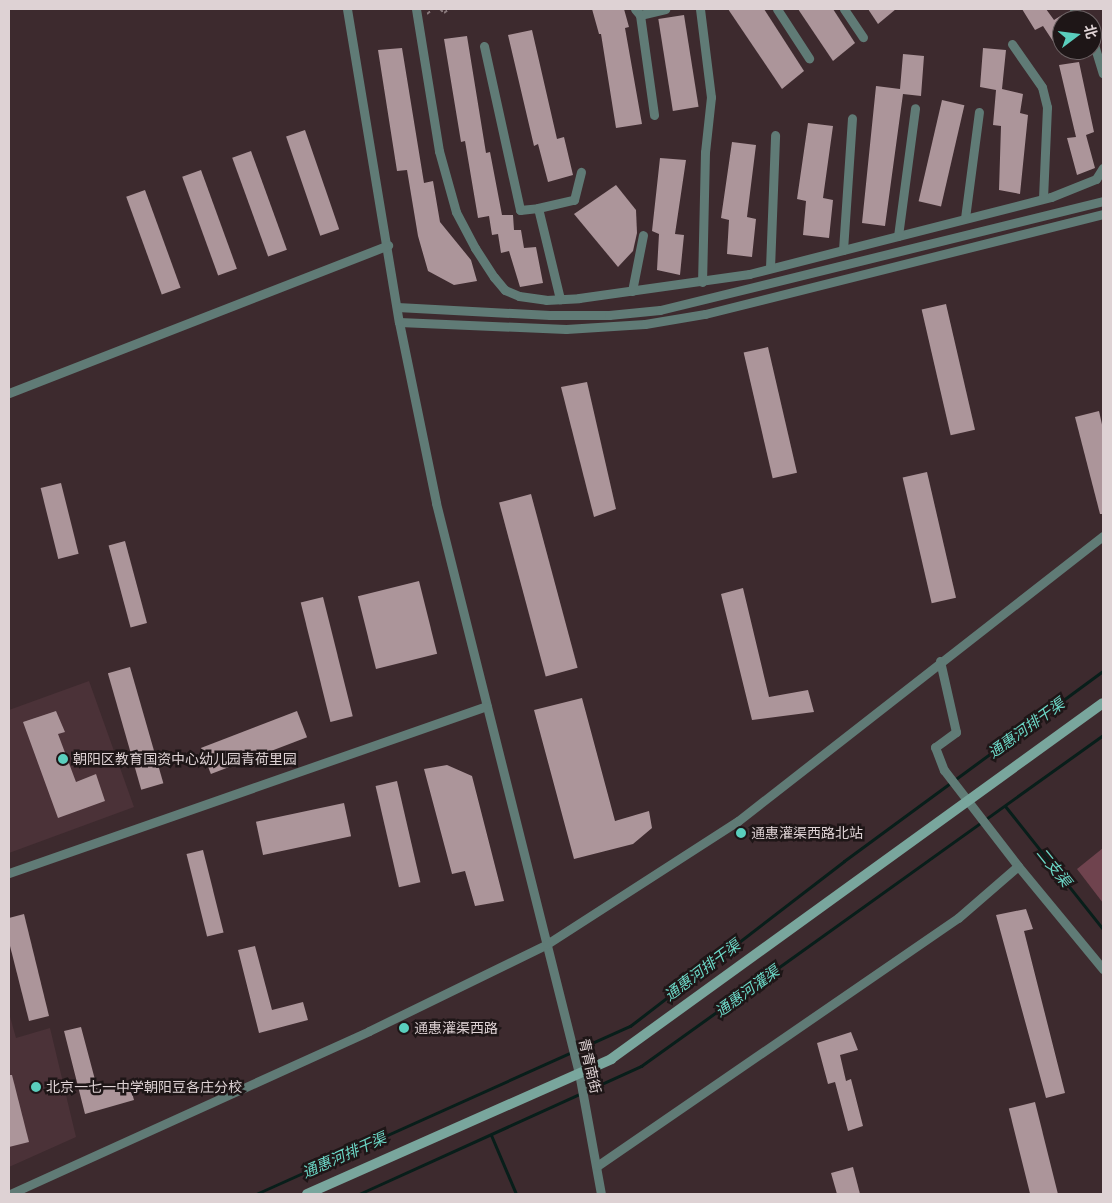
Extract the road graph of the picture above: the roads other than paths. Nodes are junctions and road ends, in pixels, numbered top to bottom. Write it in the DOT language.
graph roads {
  1 [pos="347,9"];
  2 [pos="416,9"];
  3 [pos="665,9"];
  4 [pos="700,9"];
  5 [pos="776,9"];
  6 [pos="844,9"];
  7 [pos="638,12"];
  8 [pos="863,37"];
  9 [pos="1012,44"];
  10 [pos="484,46"];
  11 [pos="809,58"];
  12 [pos="1099,60"];
  13 [pos="1103,73"];
  14 [pos="915,108"];
  15 [pos="979,112"];
  16 [pos="654,115"];
  17 [pos="852,118"];
  18 [pos="775,136"];
  19 [pos="1103,168"];
  20 [pos="582,172"];
  21 [pos="1043,198"];
  22 [pos="1103,200"];
  23 [pos="538,208"];
  24 [pos="1103,214"];
  25 [pos="965,218"];
  26 [pos="643,235"];
  27 [pos="898,236"];
  28 [pos="388,245"];
  29 [pos="843,250"];
  30 [pos="770,268"];
  31 [pos="702,282"];
  32 [pos="632,291"];
  33 [pos="560,299"];
  34 [pos="397,307"];
  35 [pos="399,322"];
  36 [pos="9,392"];
  37 [pos="1103,536"];
  38 [pos="940,661"];
  39 [pos="1103,703"];
  40 [pos="487,706"];
  41 [pos="967,800"];
  42 [pos="1018,866"];
  43 [pos="9,873"];
  44 [pos="547,944"];
  45 [pos="1103,969"];
  46 [pos="579,1073"];
  47 [pos="597,1166"];
  48 [pos="10,1194"];
  49 [pos="307,1194"];
  50 [pos="601,1194"];
  1 -- 28 [label="street, 青青南街"];
  2 -- 33 [label="street"];
  3 -- 7 [label="street"];
  4 -- 31 [label="street"];
  5 -- 11 [label="street"];
  6 -- 8 [label="street"];
  7 -- 16 [label="street"];
  9 -- 21 [label="street"];
  10 -- 23 [label="street"];
  12 -- 13 [label="street"];
  14 -- 27 [label="street"];
  15 -- 25 [label="street"];
  17 -- 29 [label="street"];
  18 -- 30 [label="street"];
  19 -- 21 [label="street"];
  20 -- 23 [label="street"];
  21 -- 25 [label="street"];
  22 -- 34 [label="street"];
  23 -- 33 [label="street"];
  24 -- 35 [label="street"];
  25 -- 27 [label="street"];
  26 -- 32 [label="street"];
  27 -- 29 [label="street"];
  28 -- 34 [label="street, 青青南街"];
  28 -- 36 [label="street"];
  29 -- 30 [label="street"];
  30 -- 31 [label="street"];
  31 -- 32 [label="street"];
  32 -- 33 [label="street"];
  34 -- 35 [label="street, 青青南街"];
  35 -- 40 [label="street, 青青南街"];
  37 -- 38 [label="street"];
  38 -- 41 [label="street"];
  38 -- 44 [label="street"];
  39 -- 41 [label="street"];
  40 -- 43 [label="street"];
  40 -- 44 [label="street, 青青南街"];
  41 -- 42 [label="street"];
  41 -- 46 [label="street"];
  42 -- 45 [label="street"];
  42 -- 47 [label="street"];
  44 -- 46 [label="street, 青青南街"];
  44 -- 48 [label="street"];
  46 -- 47 [label="street, 青青南街"];
  46 -- 49 [label="street"];
  47 -- 50 [label="street, 青青南街"];
}
